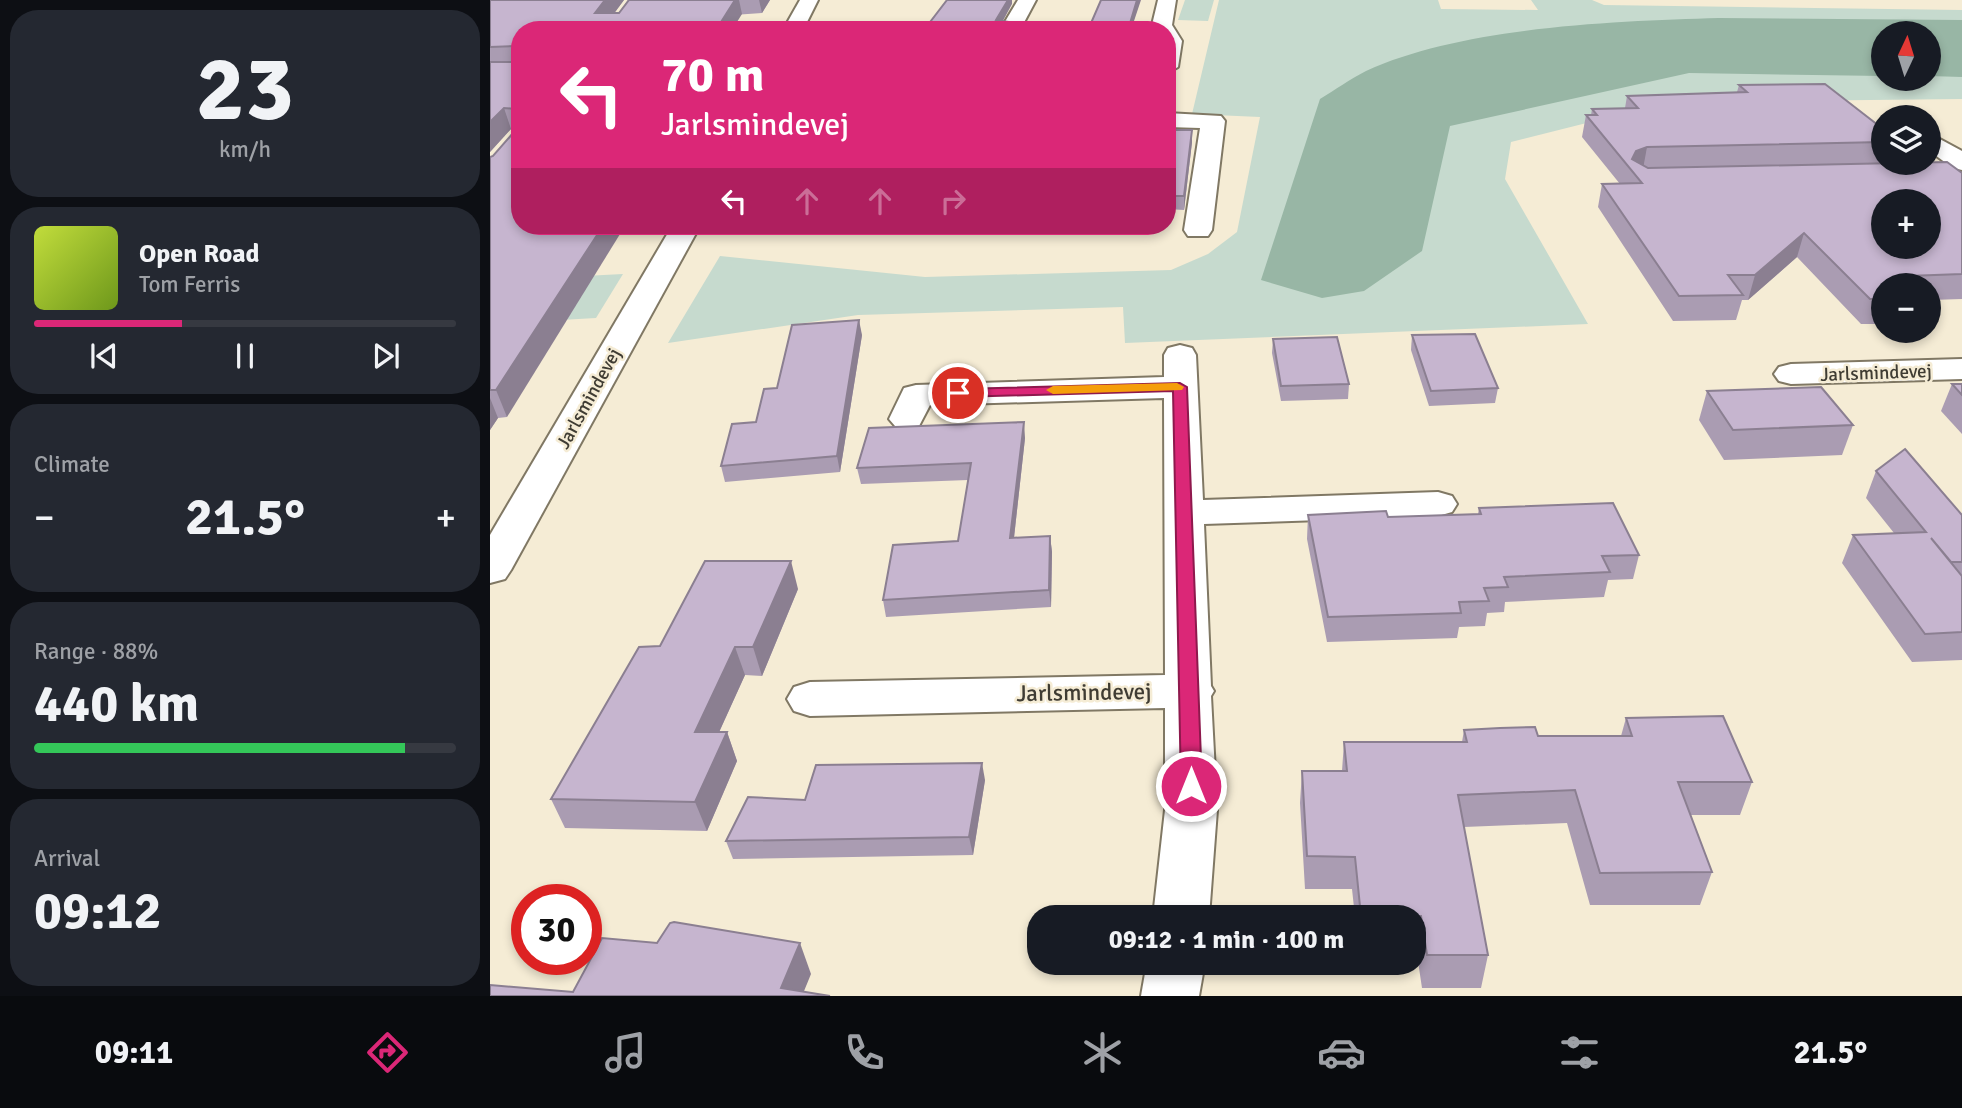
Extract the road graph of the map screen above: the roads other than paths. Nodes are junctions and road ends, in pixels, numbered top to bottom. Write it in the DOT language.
graph roads {
  1 [pos="809,0"];
  2 [pos="1027,0"];
  3 [pos="1167,0"];
  4 [pos="798,21"];
  5 [pos="1015,21"];
  6 [pos="1163,21"];
  7 [pos="1176,120"];
  8 [pos="1941,148"];
  9 [pos="1962,163"];
  10 [pos="1962,173"];
  11 [pos="1941,174"];
  12 [pos="1198,230"];
  13 [pos="681,235"];
  14 [pos="1962,369"];
  15 [pos="1791,374"];
  16 [pos="907,419"];
  17 [pos="1438,504"];
  18 [pos="1183,513"];
  19 [pos="490,570"];
  20 [pos="1191,691"];
  21 [pos="810,699"];
  22 [pos="1182,905"];
  23 [pos="1174,975"];
  24 [pos="1170,996"];
  1 -- 4 [label="street"];
  2 -- 5 [label="street"];
  3 -- 6 [label="street"];
  7 -- 12 [label="street"];
  8 -- 9 [label="street"];
  10 -- 11 [label="street"];
  13 -- 19 [label="street, Jarlsmindevej"];
  14 -- 15 [label="street, Jarlsmindevej"];
  16 -- 18 [label="street"];
  17 -- 18 [label="street"];
  18 -- 20 [label="street"];
  20 -- 21 [label="street, Jarlsmindevej"];
  20 -- 22 [label="street"];
  23 -- 24 [label="street"];
}
